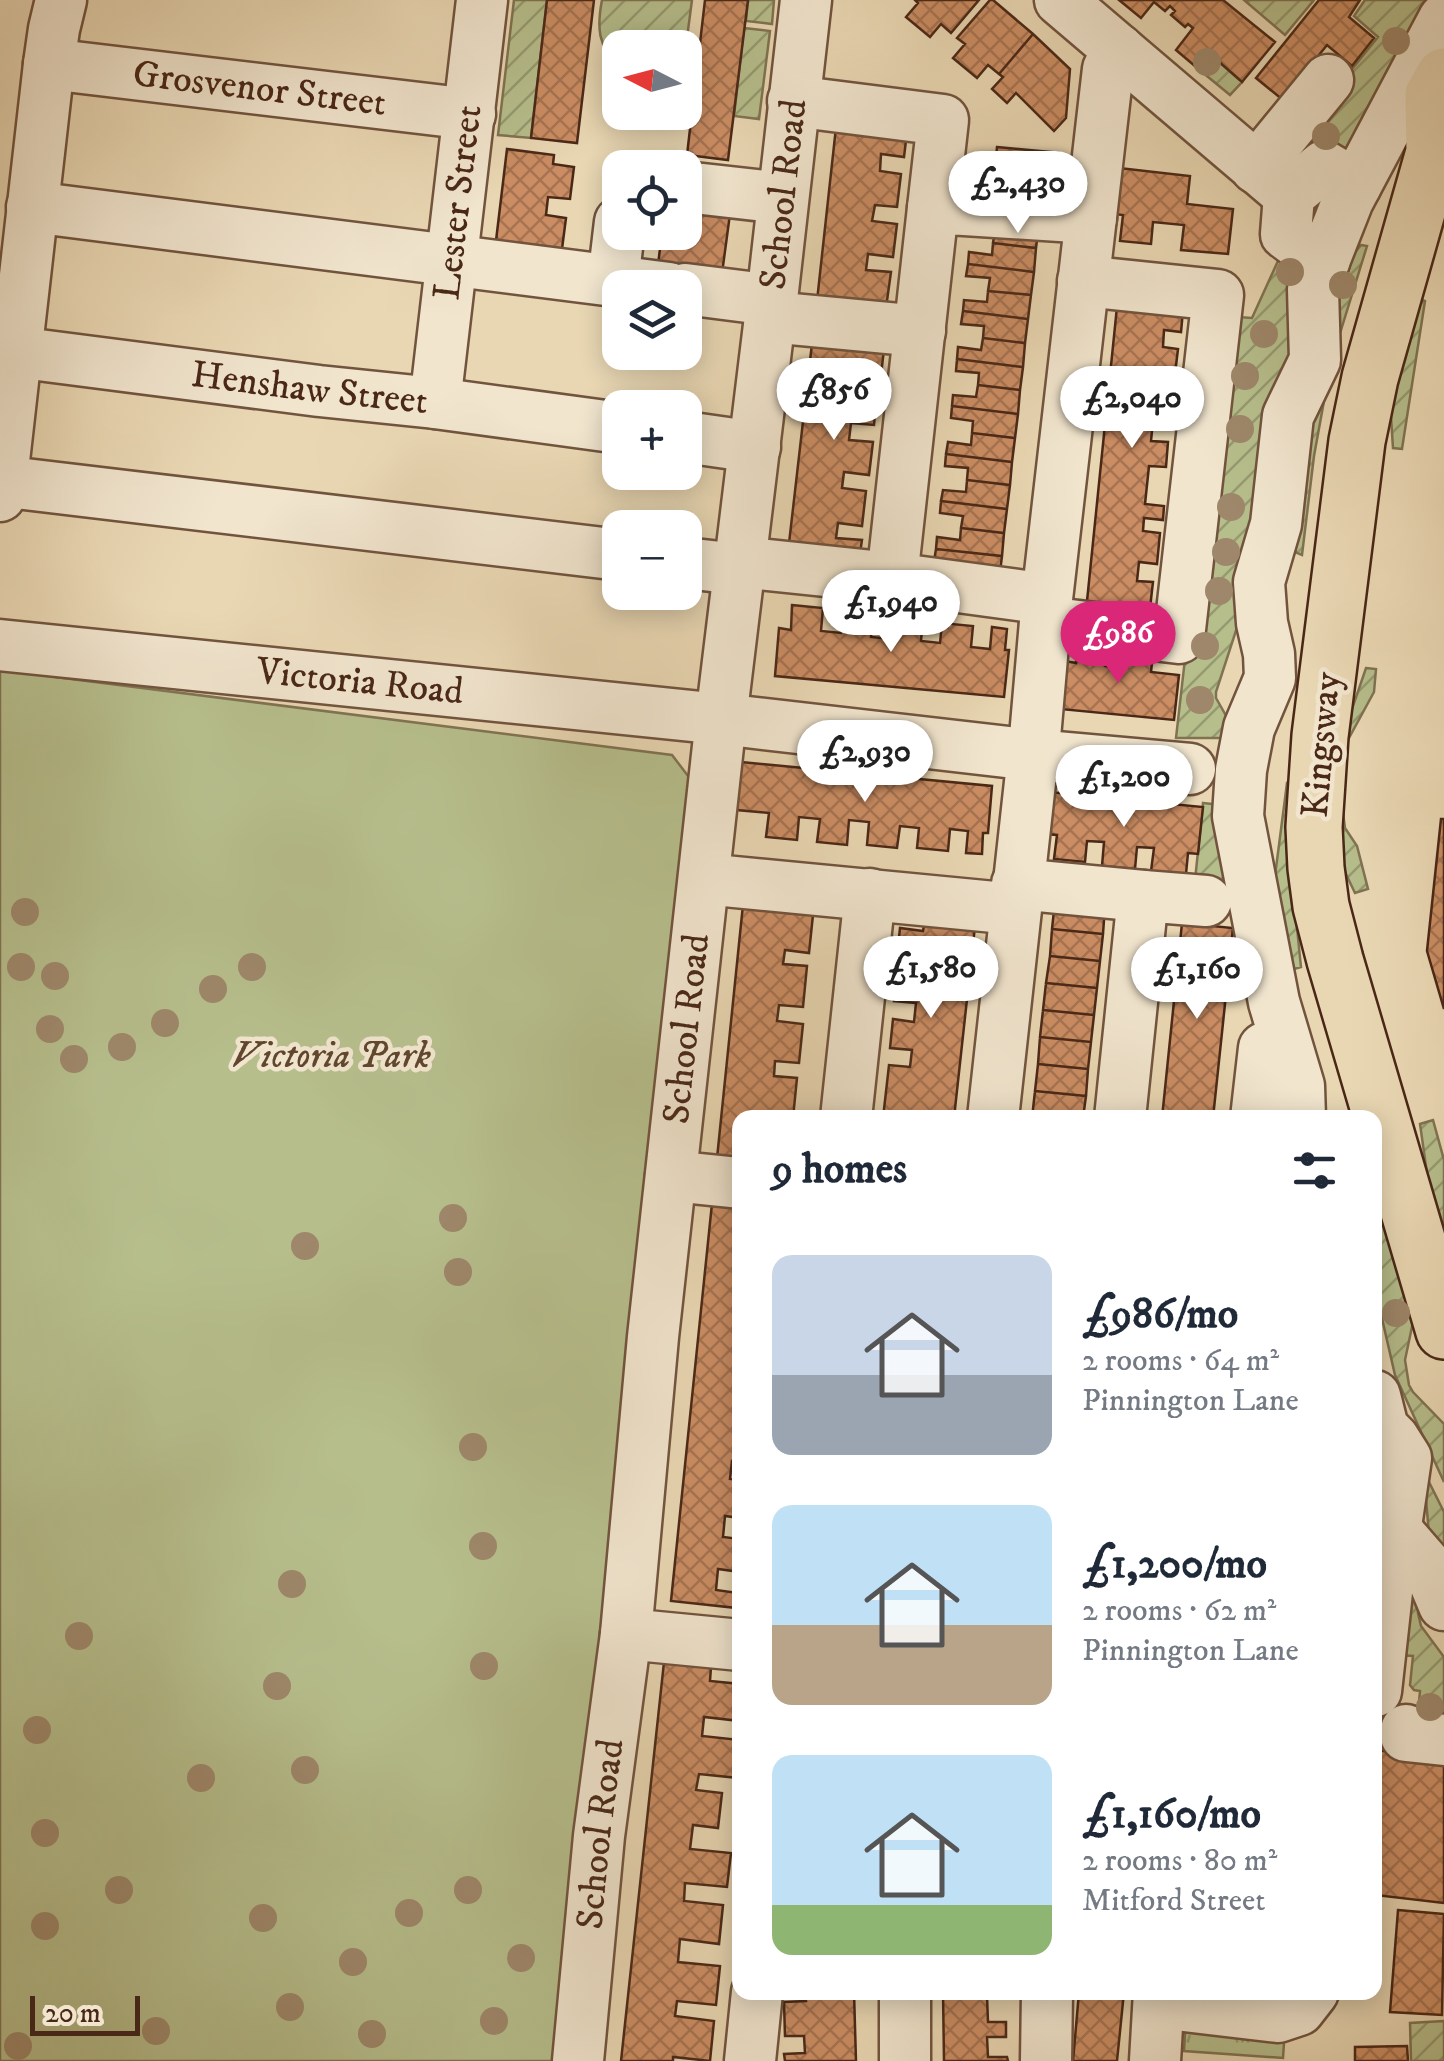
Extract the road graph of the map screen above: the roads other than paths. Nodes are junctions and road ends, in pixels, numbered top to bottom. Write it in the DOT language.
graph roads {
  1 [pos="61,0"];
  2 [pos="482,0"];
  3 [pos="806,0"];
  4 [pos="1060,0"];
  5 [pos="1444,19"];
  6 [pos="1119,50"];
  7 [pos="49,64"];
  8 [pos="1444,76"];
  9 [pos="1328,80"];
  10 [pos="794,101"];
  11 [pos="470,114"];
  12 [pos="1437,167"];
  13 [pos="1273,181"];
  14 [pos="1356,186"];
  15 [pos="702,189"];
  16 [pos="782,198"];
  17 [pos="32,207"];
  18 [pos="933,208"];
  19 [pos="1090,218"];
  20 [pos="453,260"];
  21 [pos="1324,262"];
  22 [pos="602,280"];
  23 [pos="1083,280"];
  24 [pos="702,294"];
  25 [pos="771,309"];
  26 [pos="920,331"];
  27 [pos="7,351"];
  28 [pos="435,403"];
  29 [pos="602,426"];
  30 [pos="702,439"];
  31 [pos="755,447"];
  32 [pos="1,486"];
  33 [pos="602,553"];
  34 [pos="702,564"];
  35 [pos="739,566"];
  36 [pos="892,578"];
  37 [pos="1046,610"];
  38 [pos="0,646"];
  39 [pos="720,719"];
  40 [pos="1033,755"];
  41 [pos="1250,771"];
  42 [pos="704,879"];
  43 [pos="870,894"];
  44 [pos="1016,896"];
  45 [pos="1143,896"];
  46 [pos="1206,901"];
  47 [pos="1284,1048"];
  48 [pos="847,1110"];
  49 [pos="993,1110"];
  50 [pos="1121,1110"];
  51 [pos="1259,1110"];
  52 [pos="1300,1110"];
  53 [pos="1379,1110"];
  54 [pos="1382,1120"];
  55 [pos="671,1176"];
  56 [pos="732,1182"];
  57 [pos="1444,1331"];
  58 [pos="1382,1424"];
  59 [pos="1396,1530"];
  60 [pos="1444,1605"];
  61 [pos="626,1634"];
  62 [pos="732,1644"];
  63 [pos="1402,1716"];
  64 [pos="756,2000"];
  65 [pos="905,2000"];
  66 [pos="1047,2000"];
  67 [pos="1159,2000"];
  68 [pos="1172,2000"];
  69 [pos="1307,2000"];
  70 [pos="578,2061"];
  71 [pos="750,2061"];
  72 [pos="905,2061"];
  73 [pos="1046,2061"];
  74 [pos="1155,2061"];
  1 -- 7 [label="street"];
  2 -- 11 [label="street, Lester Street"];
  3 -- 10 [label="street, School Road"];
  4 -- 6 [label="street"];
  5 -- 14 [label="street, Kingsway"];
  6 -- 13 [label="street"];
  6 -- 19 [label="street"];
  7 -- 11 [label="street, Grosvenor Street"];
  7 -- 17 [label="street"];
  8 -- 12 [label="main road, Kingsway"];
  9 -- 13 [label="street"];
  10 -- 16 [label="street, School Road"];
  10 -- 18 [label="street"];
  11 -- 20 [label="street, Lester Street"];
  12 -- 53 [label="main road, Kingsway"];
  13 -- 14 [label="street"];
  13 -- 21 [label="street"];
  14 -- 21 [label="street, Kingsway"];
  15 -- 16 [label="street"];
  16 -- 25 [label="street, School Road"];
  17 -- 20 [label="street"];
  17 -- 27 [label="street"];
  18 -- 19 [label="street"];
  18 -- 26 [label="street"];
  19 -- 23 [label="street"];
  20 -- 22 [label="street"];
  20 -- 28 [label="street, Lester Street"];
  21 -- 41 [label="street, Kingsway"];
  23 -- 37 [label="street"];
  23 -- 37 [label="street"];
  24 -- 25 [label="street"];
  25 -- 26 [label="street"];
  25 -- 31 [label="street, School Road"];
  26 -- 36 [label="street"];
  27 -- 28 [label="street, Henshaw Street"];
  27 -- 32 [label="street"];
  28 -- 29 [label="street, Henshaw Street"];
  30 -- 31 [label="street"];
  31 -- 35 [label="street, School Road"];
  32 -- 33 [label="street"];
  34 -- 35 [label="street"];
  35 -- 36 [label="street"];
  35 -- 39 [label="street, School Road"];
  36 -- 37 [label="street"];
  37 -- 40 [label="street"];
  38 -- 39 [label="street, Victoria Road"];
  39 -- 40 [label="street, Victoria Road"];
  39 -- 42 [label="street, School Road"];
  40 -- 41 [label="street, Victoria Road"];
  40 -- 44 [label="street"];
  41 -- 47 [label="street, Kingsway"];
  42 -- 43 [label="street"];
  42 -- 55 [label="street, School Road"];
  43 -- 44 [label="street"];
  43 -- 48 [label="street"];
  44 -- 45 [label="street"];
  44 -- 49 [label="street"];
  45 -- 46 [label="street"];
  45 -- 50 [label="street"];
  47 -- 51 [label="street"];
  47 -- 52 [label="street, Kingsway"];
  54 -- 57 [label="main road, Kingsway"];
  55 -- 56 [label="street"];
  55 -- 61 [label="street, School Road"];
  58 -- 59 [label="street"];
  59 -- 60 [label="street"];
  59 -- 63 [label="street"];
  61 -- 62 [label="street"];
  61 -- 70 [label="street, School Road"];
  64 -- 71 [label="street"];
  65 -- 72 [label="street"];
  66 -- 73 [label="street"];
  67 -- 74 [label="street"];
  68 -- 69 [label="street"];
}
